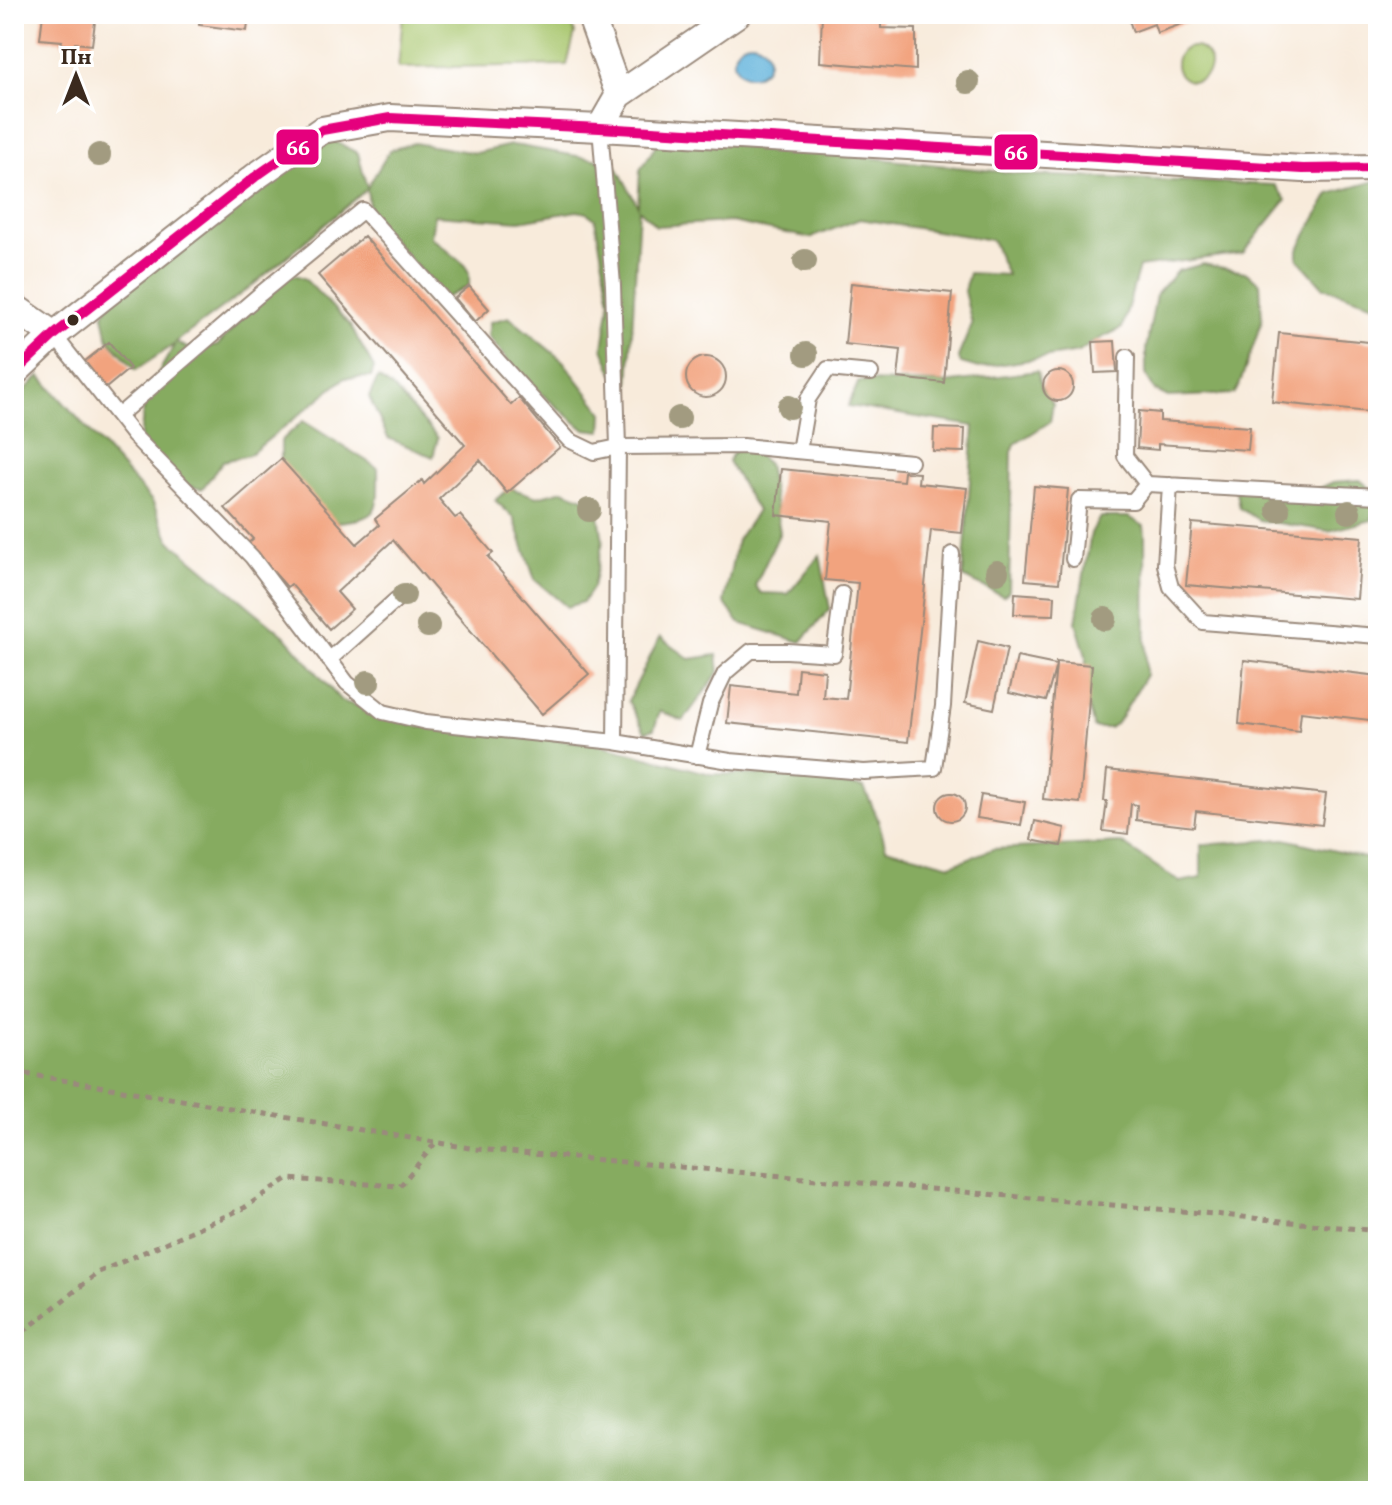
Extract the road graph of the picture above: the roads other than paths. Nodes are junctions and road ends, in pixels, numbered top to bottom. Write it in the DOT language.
graph roads {
  1 [pos="590,14"];
  2 [pos="737,14"];
  3 [pos="619,95"];
  4 [pos="600,128"];
  5 [pos="1378,168"];
  6 [pos="14,307"];
  7 [pos="54,335"];
  8 [pos="1127,357"];
  9 [pos="14,373"];
  10 [pos="871,373"];
  11 [pos="118,416"];
  12 [pos="618,447"];
  13 [pos="799,451"];
  14 [pos="911,462"];
  15 [pos="1147,484"];
  16 [pos="1170,485"];
  17 [pos="1378,496"];
  18 [pos="952,554"];
  19 [pos="1073,559"];
  20 [pos="842,594"];
  21 [pos="397,599"];
  22 [pos="1378,636"];
  23 [pos="329,660"];
  24 [pos="615,742"];
  25 [pos="697,756"];
  1 -- 3 [label="street"];
  2 -- 3 [label="street"];
  3 -- 4 [label="street"];
  4 -- 5 [label="street"];
  4 -- 7 [label="street"];
  4 -- 12 [label="lane"];
  6 -- 7 [label="street"];
  7 -- 9 [label="street"];
  7 -- 11 [label="lane"];
  8 -- 15 [label="lane"];
  10 -- 13 [label="lane"];
  11 -- 12 [label="lane"];
  11 -- 23 [label="lane"];
  12 -- 13 [label="lane"];
  12 -- 24 [label="lane"];
  13 -- 14 [label="lane"];
  15 -- 16 [label="lane"];
  15 -- 19 [label="lane"];
  16 -- 17 [label="lane"];
  16 -- 22 [label="lane"];
  18 -- 25 [label="lane"];
  20 -- 25 [label="lane"];
  21 -- 23 [label="lane"];
  23 -- 24 [label="lane"];
  24 -- 25 [label="lane"];
}
